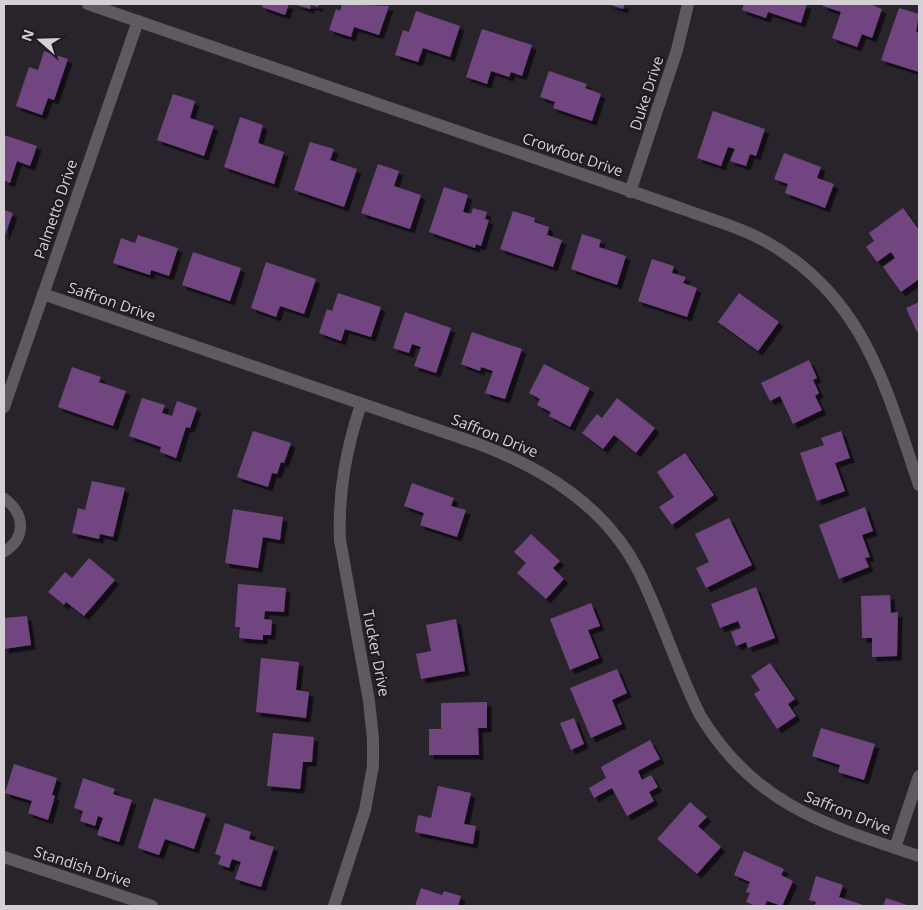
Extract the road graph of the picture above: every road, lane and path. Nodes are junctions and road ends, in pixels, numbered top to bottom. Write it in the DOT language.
graph roads {
  1 [pos="88,4"];
  2 [pos="688,4"];
  3 [pos="138,21"];
  4 [pos="630,192"];
  5 [pos="43,294"];
  6 [pos="362,404"];
  7 [pos="4,407"];
  8 [pos="919,485"];
  9 [pos="4,498"];
  10 [pos="4,552"];
  11 [pos="919,776"];
  12 [pos="896,848"];
  13 [pos="919,856"];
  14 [pos="4,857"];
  15 [pos="152,906"];
  16 [pos="334,906"];
  1 -- 3 [label="street, Crowfoot Drive"];
  2 -- 4 [label="street, Duke Drive"];
  3 -- 4 [label="street, Crowfoot Drive"];
  3 -- 5 [label="street, Palmetto Drive"];
  4 -- 8 [label="street, Crowfoot Drive"];
  5 -- 6 [label="street, Saffron Drive"];
  5 -- 7 [label="street, Palmetto Drive"];
  6 -- 12 [label="street, Saffron Drive"];
  6 -- 16 [label="street, Tucker Drive"];
  9 -- 10 [label="lane"];
  11 -- 12 [label="street"];
  12 -- 13 [label="street, Saffron Drive"];
  14 -- 15 [label="street, Standish Drive"];
}
